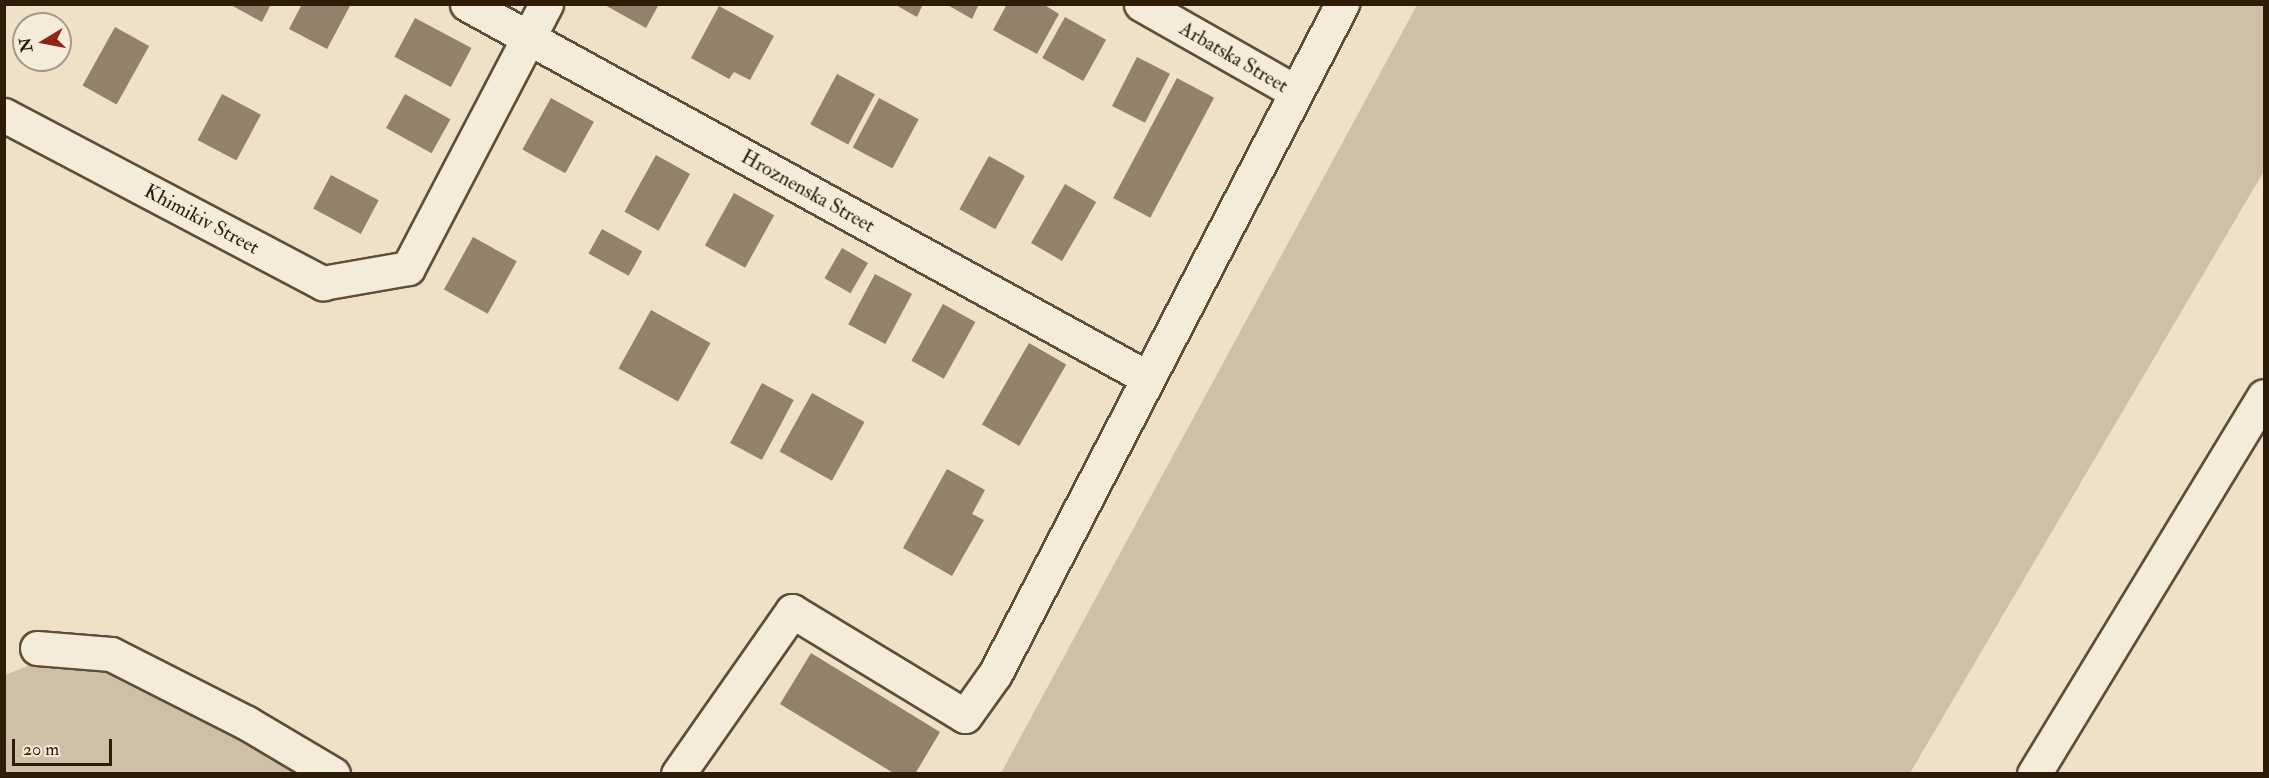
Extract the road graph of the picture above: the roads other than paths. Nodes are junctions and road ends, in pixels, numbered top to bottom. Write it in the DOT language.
graph roads {
  1 [pos="467,4"];
  2 [pos="546,4"];
  3 [pos="1141,4"];
  4 [pos="1341,4"];
  5 [pos="528,38"];
  6 [pos="1296,92"];
  7 [pos="4,115"];
  8 [pos="1148,378"];
  9 [pos="2265,396"];
  10 [pos="37,648"];
  11 [pos="333,774"];
  12 [pos="678,774"];
  13 [pos="2034,774"];
  1 -- 5 [label="street, Hroznenska Street"];
  2 -- 5 [label="street"];
  3 -- 6 [label="street, Arbatska Street"];
  4 -- 6 [label="street"];
  5 -- 7 [label="street, Khimikiv Street"];
  5 -- 8 [label="street, Hroznenska Street"];
  6 -- 8 [label="street"];
  8 -- 12 [label="street"];
  9 -- 13 [label="street"];
  10 -- 11 [label="street"];
}
